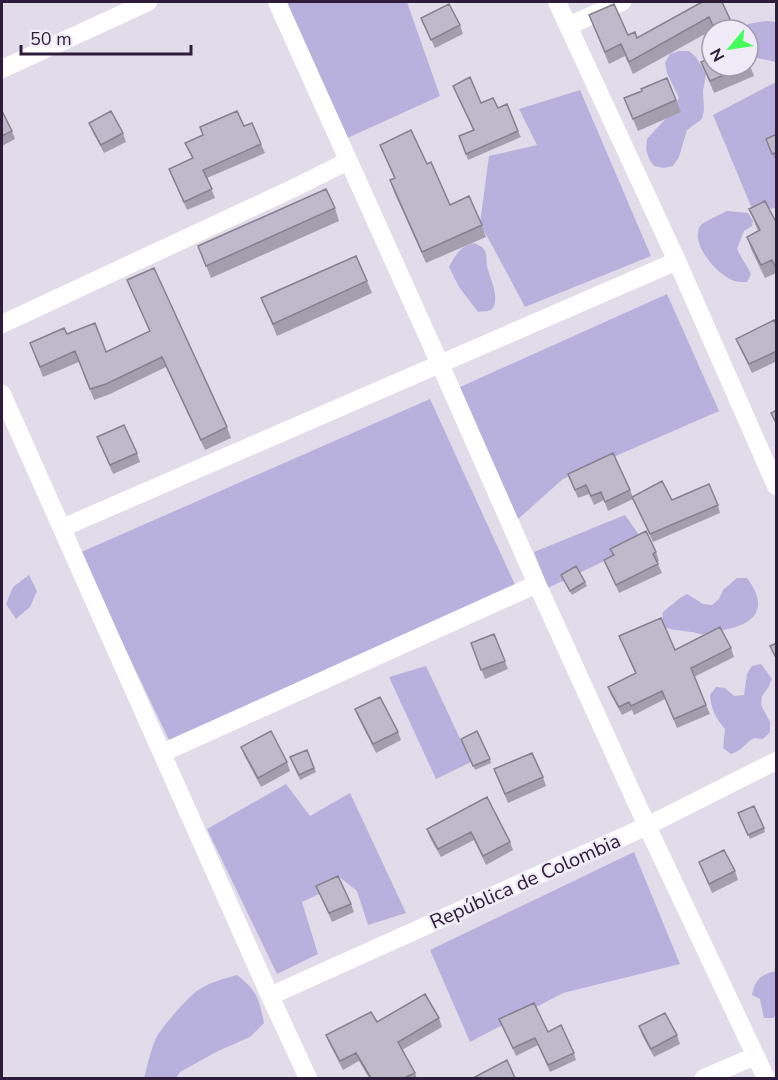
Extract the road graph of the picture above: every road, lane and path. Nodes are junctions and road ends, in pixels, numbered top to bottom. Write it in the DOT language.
graph roads {
  1 [pos="148,2"];
  2 [pos="277,2"];
  3 [pos="557,2"];
  4 [pos="622,2"];
  5 [pos="568,26"];
  6 [pos="2,69"];
  7 [pos="348,161"];
  8 [pos="677,261"];
  9 [pos="2,324"];
  10 [pos="441,364"];
  11 [pos="2,394"];
  12 [pos="777,486"];
  13 [pos="62,528"];
  14 [pos="537,584"];
  15 [pos="162,753"];
  16 [pos="777,761"];
  17 [pos="648,826"];
  18 [pos="270,996"];
  19 [pos="755,1056"];
  20 [pos="308,1078"];
  21 [pos="704,1078"];
  22 [pos="766,1078"];
  1 -- 6 [label="street"];
  2 -- 7 [label="street"];
  3 -- 5 [label="street"];
  4 -- 5 [label="street"];
  5 -- 8 [label="street"];
  7 -- 9 [label="street"];
  7 -- 10 [label="street"];
  8 -- 10 [label="street"];
  8 -- 12 [label="street"];
  10 -- 13 [label="street"];
  10 -- 14 [label="street"];
  11 -- 13 [label="street"];
  13 -- 15 [label="street"];
  14 -- 15 [label="street"];
  14 -- 17 [label="street"];
  15 -- 18 [label="street"];
  16 -- 17 [label="street, República de Colombia"];
  17 -- 18 [label="street, República de Colombia"];
  17 -- 19 [label="street"];
  18 -- 20 [label="street"];
  19 -- 21 [label="street"];
  19 -- 22 [label="street"];
}
